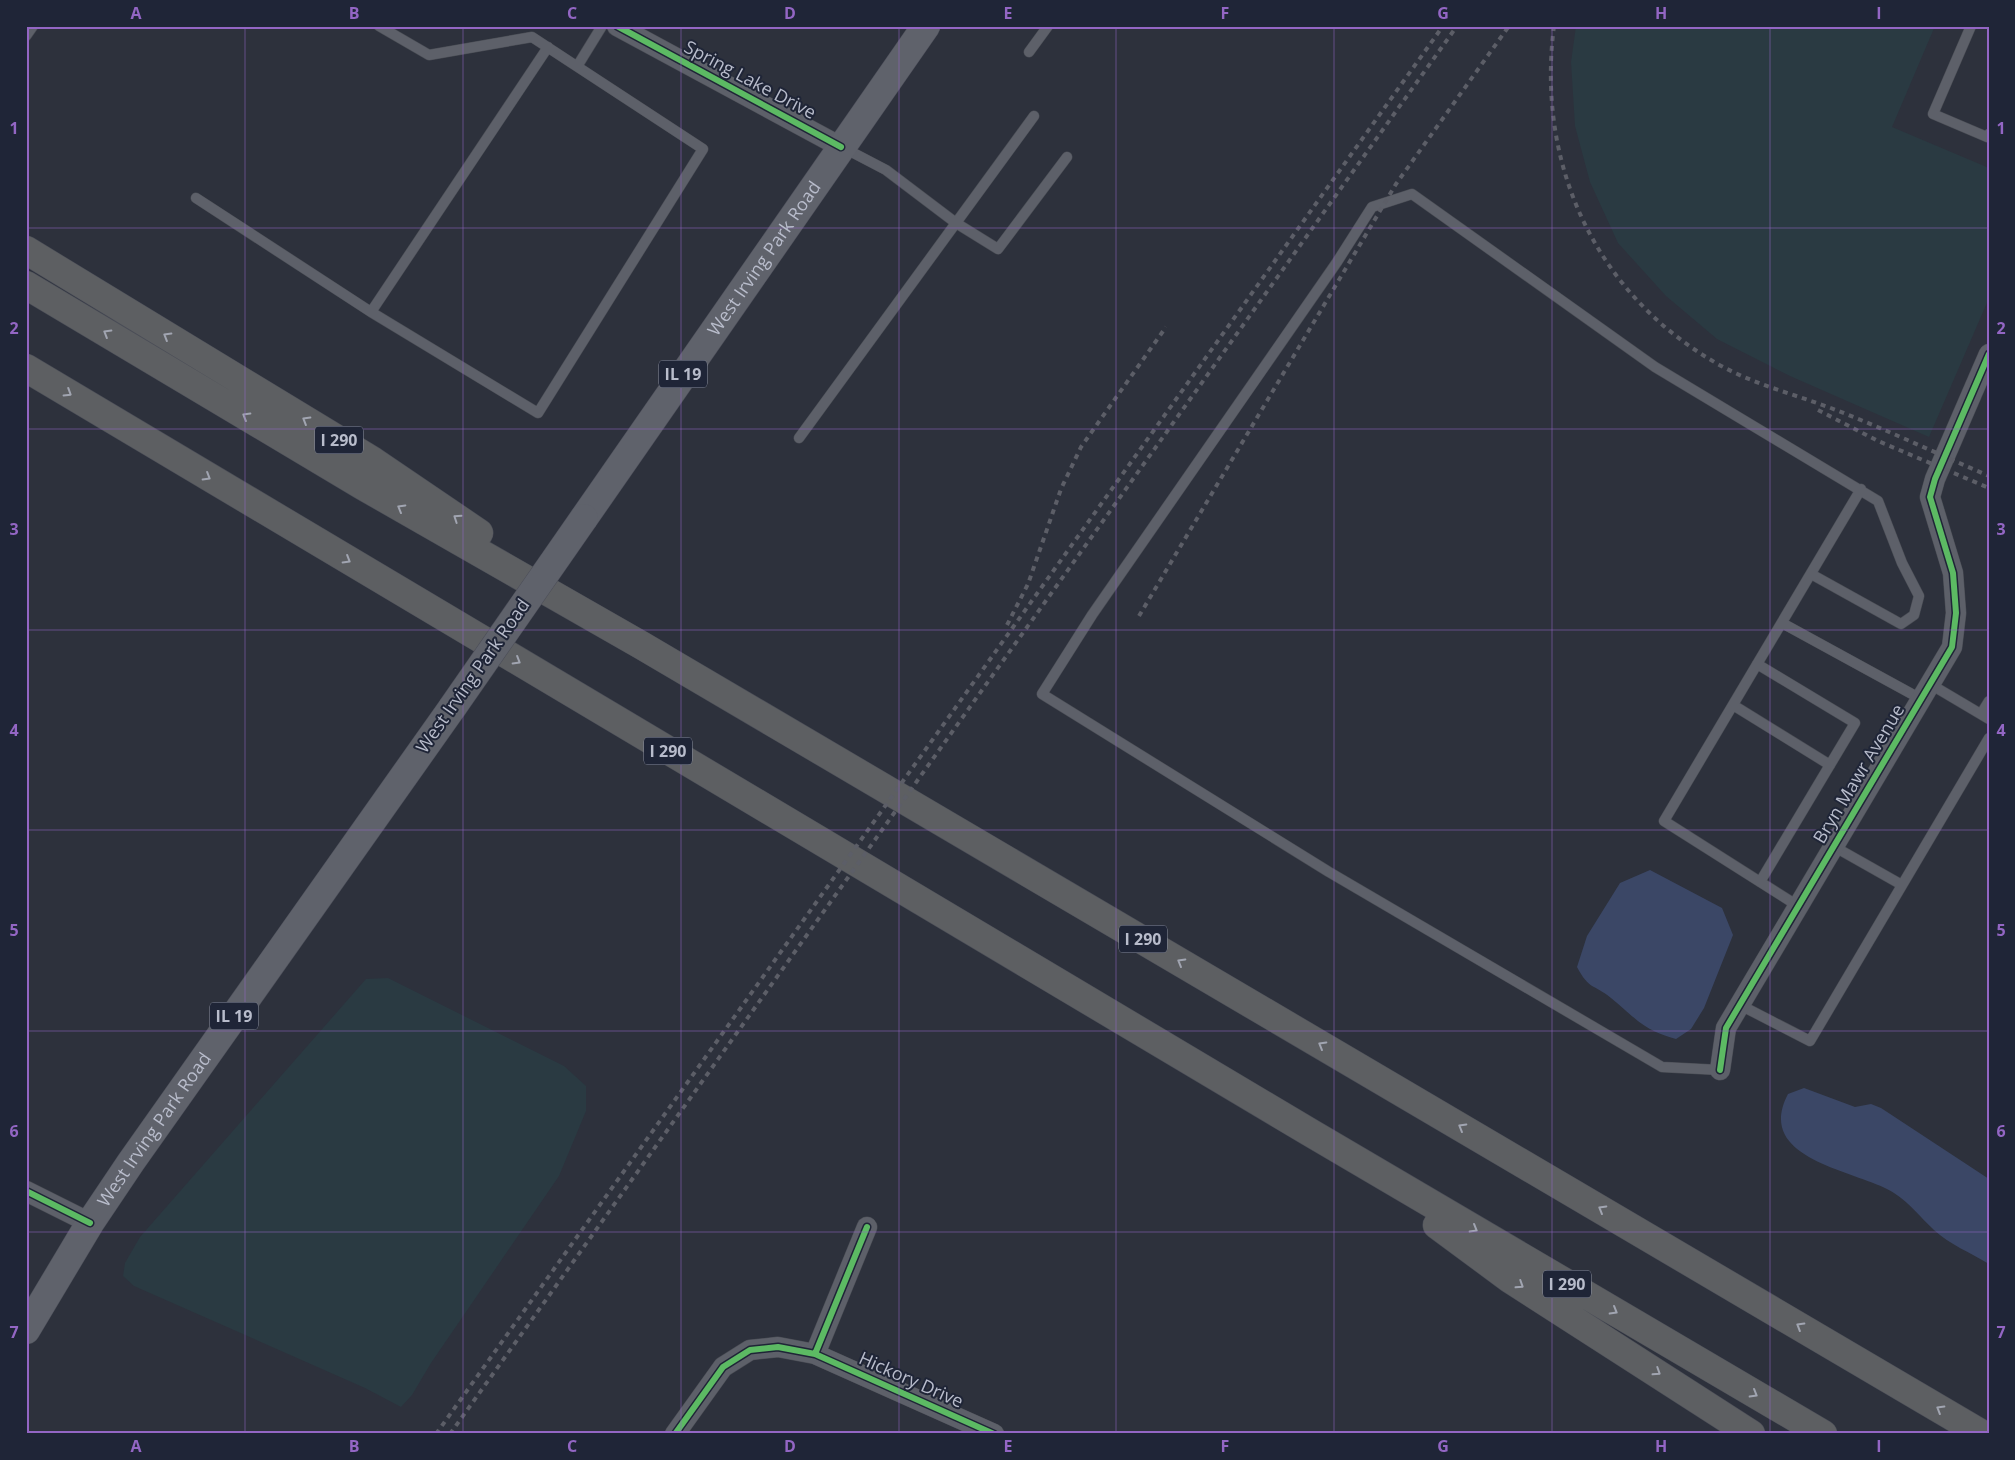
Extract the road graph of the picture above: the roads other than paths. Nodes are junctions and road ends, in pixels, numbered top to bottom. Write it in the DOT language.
graph roads {
  1 [pos="33,26"];
  2 [pos="379,26"];
  3 [pos="602,26"];
  4 [pos="617,26"];
  5 [pos="926,26"];
  6 [pos="1048,26"];
  7 [pos="1971,26"];
  8 [pos="26,36"];
  9 [pos="548,47"];
  10 [pos="1029,52"];
  11 [pos="578,65"];
  12 [pos="1034,116"];
  13 [pos="1989,134"];
  14 [pos="841,147"];
  15 [pos="1067,157"];
  16 [pos="196,198"];
  17 [pos="956,223"];
  18 [pos="26,250"];
  19 [pos="26,285"];
  20 [pos="371,312"];
  21 [pos="1989,354"];
  22 [pos="26,368"];
  23 [pos="799,438"];
  24 [pos="1861,489"];
  25 [pos="1811,574"];
  26 [pos="1782,623"];
  27 [pos="641,645"];
  28 [pos="1758,664"];
  29 [pos="1925,692"];
  30 [pos="1989,701"];
  31 [pos="1733,705"];
  32 [pos="1985,716"];
  33 [pos="1989,738"];
  34 [pos="1830,765"];
  35 [pos="1834,846"];
  36 [pos="1760,882"];
  37 [pos="1902,885"];
  38 [pos="1798,906"];
  39 [pos="1740,1005"];
  40 [pos="1720,1070"];
  41 [pos="1311,1133"];
  42 [pos="26,1191"];
  43 [pos="90,1223"];
  44 [pos="867,1227"];
  45 [pos="26,1330"];
  46 [pos="815,1354"];
  47 [pos="675,1434"];
  48 [pos="994,1434"];
  49 [pos="1751,1434"];
  50 [pos="1823,1434"];
  51 [pos="1982,1434"];
  1 -- 8 [label="lane"];
  2 -- 9 [label="lane"];
  3 -- 11 [label="lane"];
  4 -- 14 [label="street, Spring Lake Drive"];
  5 -- 14 [label="main road, West Irving Park Road / IL 19"];
  6 -- 10 [label="lane"];
  7 -- 13 [label="lane"];
  9 -- 11 [label="lane"];
  9 -- 20 [label="lane"];
  11 -- 20 [label="lane"];
  12 -- 17 [label="lane"];
  14 -- 17 [label="lane"];
  14 -- 43 [label="main road, West Irving Park Road / IL 19, bridge"];
  15 -- 17 [label="lane"];
  16 -- 20 [label="lane"];
  17 -- 23 [label="lane"];
  27 -- 18 [label="highway, I 290, one-way"];
  27 -- 19 [label="highway, one-way"];
  21 -- 29 [label="street, Bryn Mawr Avenue"];
  22 -- 41 [label="highway, I 290, one-way"];
  24 -- 25 [label="lane"];
  24 -- 25 [label="lane"];
  24 -- 40 [label="lane"];
  25 -- 26 [label="lane"];
  26 -- 28 [label="lane"];
  26 -- 29 [label="lane"];
  51 -- 27 [label="highway, I 290, one-way"];
  28 -- 31 [label="lane"];
  28 -- 34 [label="lane"];
  29 -- 32 [label="lane"];
  29 -- 35 [label="street, Bryn Mawr Avenue"];
  30 -- 32 [label="lane"];
  31 -- 34 [label="lane"];
  31 -- 36 [label="lane"];
  33 -- 37 [label="lane"];
  34 -- 36 [label="lane"];
  35 -- 37 [label="lane"];
  35 -- 38 [label="street, Bryn Mawr Avenue"];
  36 -- 38 [label="lane"];
  37 -- 39 [label="lane"];
  38 -- 39 [label="street, Bryn Mawr Avenue"];
  39 -- 40 [label="street, Bryn Mawr Avenue"];
  41 -- 49 [label="highway, one-way"];
  41 -- 50 [label="highway, I 290, one-way"];
  42 -- 43 [label="street"];
  43 -- 45 [label="main road, West Irving Park Road / IL 19"];
  44 -- 46 [label="street"];
  46 -- 47 [label="street, Hickory Drive"];
  46 -- 48 [label="street, Hickory Drive"];
}
